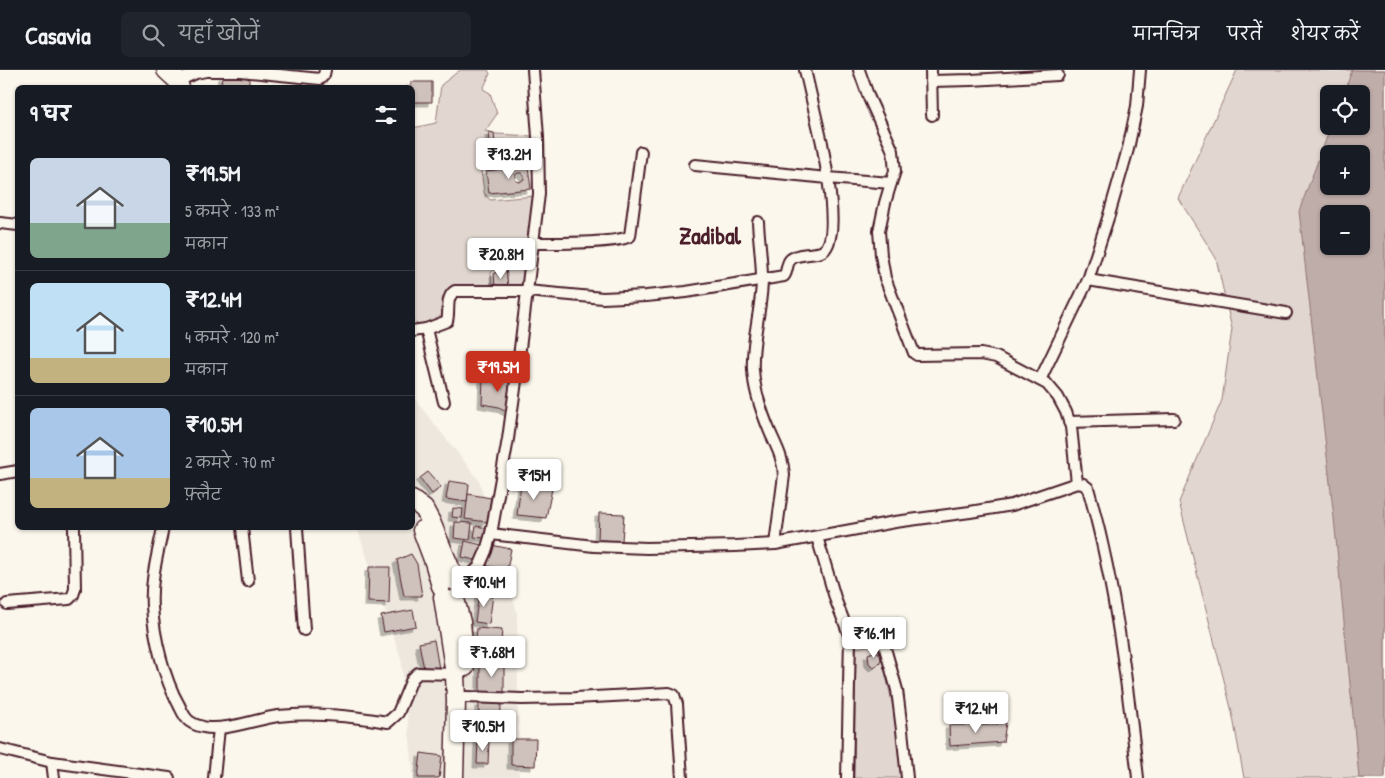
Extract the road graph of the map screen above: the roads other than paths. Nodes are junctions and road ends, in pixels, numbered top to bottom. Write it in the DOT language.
graph roads {
  1 [pos="325,70"];
  2 [pos="533,70"];
  3 [pos="805,70"];
  4 [pos="859,70"];
  5 [pos="931,70"];
  6 [pos="1140,70"];
  7 [pos="1058,75"];
  8 [pos="176,77"];
  9 [pos="931,81"];
  10 [pos="932,115"];
  11 [pos="641,152"];
  12 [pos="695,165"];
  13 [pos="828,178"];
  14 [pos="891,183"];
  15 [pos="758,222"];
  16 [pos="0,223"];
  17 [pos="15,225"];
  18 [pos="534,243"];
  19 [pos="762,280"];
  20 [pos="1088,280"];
  21 [pos="527,291"];
  22 [pos="1286,312"];
  23 [pos="426,329"];
  24 [pos="415,331"];
  25 [pos="1040,380"];
  26 [pos="444,402"];
  27 [pos="1174,419"];
  28 [pos="1069,422"];
  29 [pos="15,471"];
  30 [pos="0,474"];
  31 [pos="1077,483"];
  32 [pos="415,502"];
  33 [pos="415,515"];
  34 [pos="74,530"];
  35 [pos="163,530"];
  36 [pos="242,530"];
  37 [pos="298,530"];
  38 [pos="491,534"];
  39 [pos="817,537"];
  40 [pos="774,544"];
  41 [pos="248,581"];
  42 [pos="451,590"];
  43 [pos="7,604"];
  44 [pos="304,630"];
  45 [pos="850,637"];
  46 [pos="454,674"];
  47 [pos="466,697"];
  48 [pos="219,728"];
  49 [pos="0,749"];
  50 [pos="52,762"];
  51 [pos="54,778"];
  52 [pos="169,778"];
  53 [pos="214,778"];
  54 [pos="454,778"];
  55 [pos="464,778"];
  56 [pos="682,778"];
  57 [pos="847,778"];
  58 [pos="907,778"];
  59 [pos="1138,778"];
  1 -- 8 [label="street"];
  2 -- 18 [label="street"];
  3 -- 13 [label="street"];
  4 -- 14 [label="street"];
  5 -- 9 [label="street"];
  6 -- 20 [label="street"];
  7 -- 9 [label="street"];
  9 -- 10 [label="street"];
  11 -- 18 [label="street"];
  12 -- 13 [label="street"];
  13 -- 14 [label="street"];
  13 -- 19 [label="street"];
  14 -- 25 [label="street"];
  15 -- 19 [label="street"];
  16 -- 17 [label="street"];
  18 -- 21 [label="street"];
  19 -- 21 [label="street"];
  19 -- 40 [label="street"];
  20 -- 22 [label="street"];
  20 -- 25 [label="street"];
  21 -- 23 [label="street"];
  21 -- 38 [label="street"];
  23 -- 24 [label="street"];
  23 -- 26 [label="street"];
  25 -- 28 [label="street"];
  27 -- 28 [label="street"];
  28 -- 31 [label="street"];
  29 -- 30 [label="street"];
  31 -- 39 [label="street"];
  31 -- 59 [label="street"];
  32 -- 42 [label="highway"];
  33 -- 42 [label="highway"];
  34 -- 43 [label="street"];
  35 -- 48 [label="street"];
  36 -- 41 [label="street"];
  37 -- 44 [label="street"];
  38 -- 40 [label="street"];
  38 -- 42 [label="street"];
  39 -- 40 [label="street"];
  39 -- 45 [label="street"];
  42 -- 46 [label="highway"];
  42 -- 47 [label="highway"];
  45 -- 57 [label="street"];
  45 -- 58 [label="street"];
  46 -- 48 [label="street"];
  46 -- 54 [label="highway"];
  47 -- 55 [label="highway"];
  47 -- 56 [label="street"];
  48 -- 53 [label="street"];
  49 -- 50 [label="street"];
  50 -- 51 [label="street"];
  50 -- 52 [label="street"];
}
